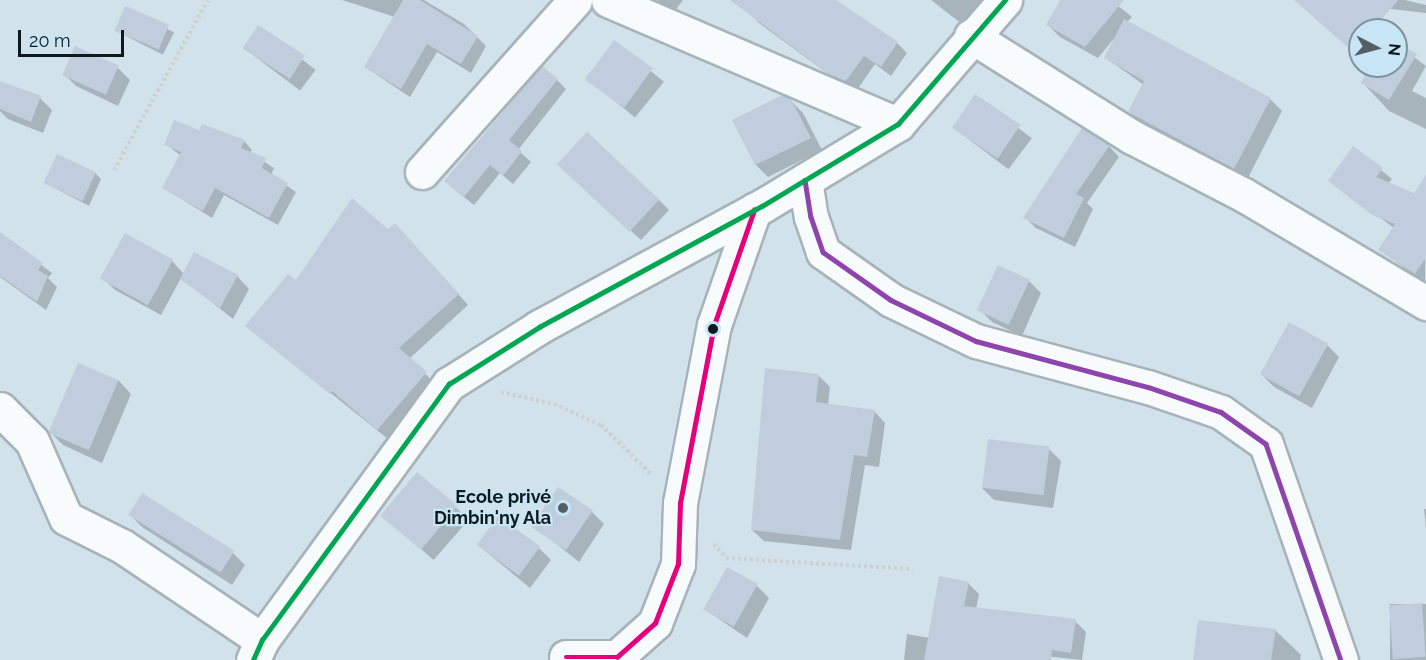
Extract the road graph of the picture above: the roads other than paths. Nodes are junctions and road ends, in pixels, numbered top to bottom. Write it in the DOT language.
graph roads {
  1 [pos="575,0"];
  2 [pos="608,0"];
  3 [pos="1005,0"];
  4 [pos="970,36"];
  5 [pos="898,124"];
  6 [pos="422,172"];
  7 [pos="805,180"];
  8 [pos="754,210"];
  9 [pos="1426,303"];
  10 [pos="0,409"];
  11 [pos="258,650"];
  12 [pos="566,657"];
  13 [pos="1341,660"];
  1 -- 6 [label="street"];
  2 -- 5 [label="street"];
  3 -- 4 [label="street"];
  4 -- 5 [label="street"];
  4 -- 9 [label="street"];
  5 -- 7 [label="street"];
  7 -- 8 [label="street"];
  7 -- 13 [label="street"];
  8 -- 11 [label="street"];
  8 -- 12 [label="street"];
  10 -- 11 [label="street"];
}
